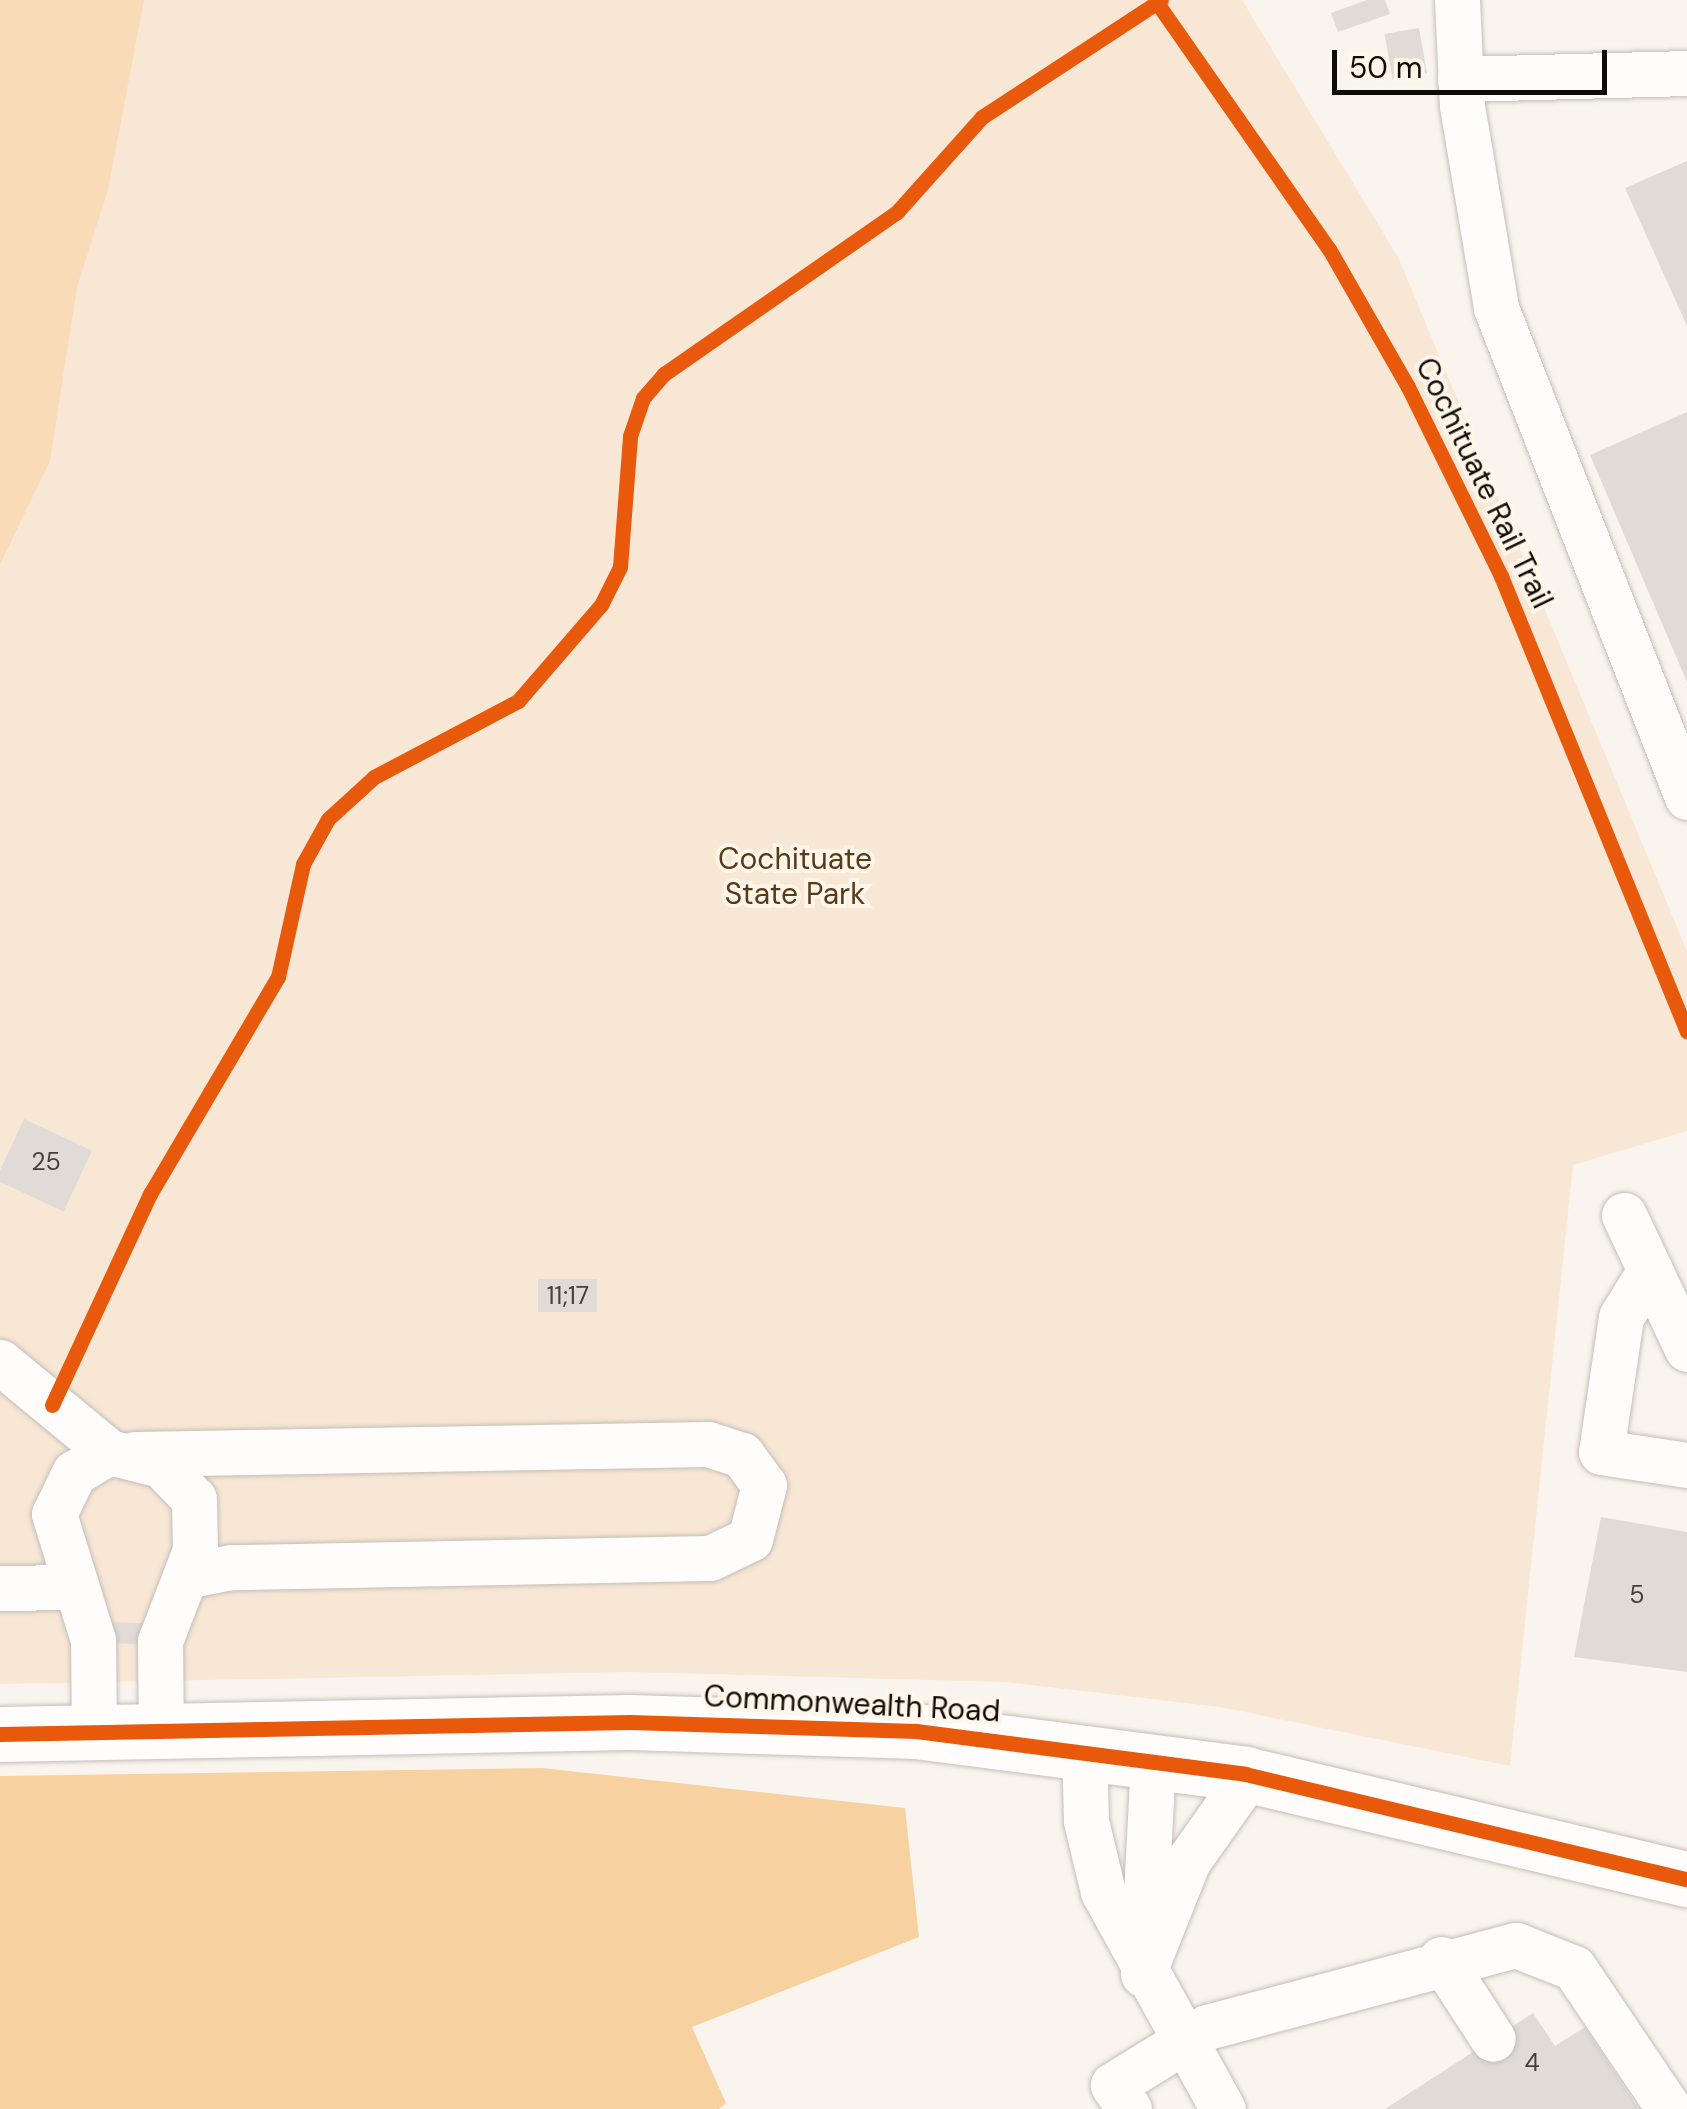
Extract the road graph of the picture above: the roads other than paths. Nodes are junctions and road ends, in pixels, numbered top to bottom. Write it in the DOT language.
graph roads {
  1 [pos="1457,0"];
  2 [pos="1687,73"];
  3 [pos="1460,80"];
  4 [pos="1687,796"];
  5 [pos="1624,1215"];
  6 [pos="1650,1270"];
  7 [pos="1687,1349"];
  8 [pos="0,1362"];
  9 [pos="122,1453"];
  10 [pos="1687,1466"];
  11 [pos="185,1576"];
  12 [pos="72,1587"];
  13 [pos="0,1588"];
  14 [pos="161,1730"];
  15 [pos="94,1732"];
  16 [pos="0,1734"];
  17 [pos="1084,1748"];
  18 [pos="1153,1759"];
  19 [pos="1249,1776"];
  20 [pos="1687,1879"];
  21 [pos="1440,1958"];
  22 [pos="1144,1974"];
  23 [pos="1493,2039"];
  24 [pos="1180,2042"];
  25 [pos="1129,2109"];
  26 [pos="1224,2109"];
  27 [pos="1669,2109"];
  1 -- 3 [label="lane"];
  2 -- 3 [label="lane"];
  3 -- 4 [label="lane"];
  5 -- 6 [label="lane"];
  6 -- 7 [label="lane"];
  6 -- 10 [label="lane"];
  8 -- 9 [label="lane"];
  9 -- 11 [label="lane"];
  9 -- 11 [label="lane"];
  9 -- 12 [label="lane"];
  11 -- 14 [label="lane"];
  12 -- 13 [label="lane"];
  12 -- 15 [label="lane"];
  14 -- 15 [label="main road, Commonwealth Road"];
  14 -- 17 [label="main road, Commonwealth Road"];
  15 -- 16 [label="main road, Commonwealth Road"];
  17 -- 18 [label="main road, Commonwealth Road"];
  17 -- 22 [label="lane"];
  18 -- 19 [label="main road, Commonwealth Road"];
  18 -- 22 [label="lane"];
  19 -- 20 [label="main road, Commonwealth Road"];
  19 -- 22 [label="lane"];
  21 -- 23 [label="lane"];
  21 -- 24 [label="lane"];
  21 -- 27 [label="lane"];
  22 -- 24 [label="lane"];
  24 -- 25 [label="lane"];
  24 -- 26 [label="lane"];
}
